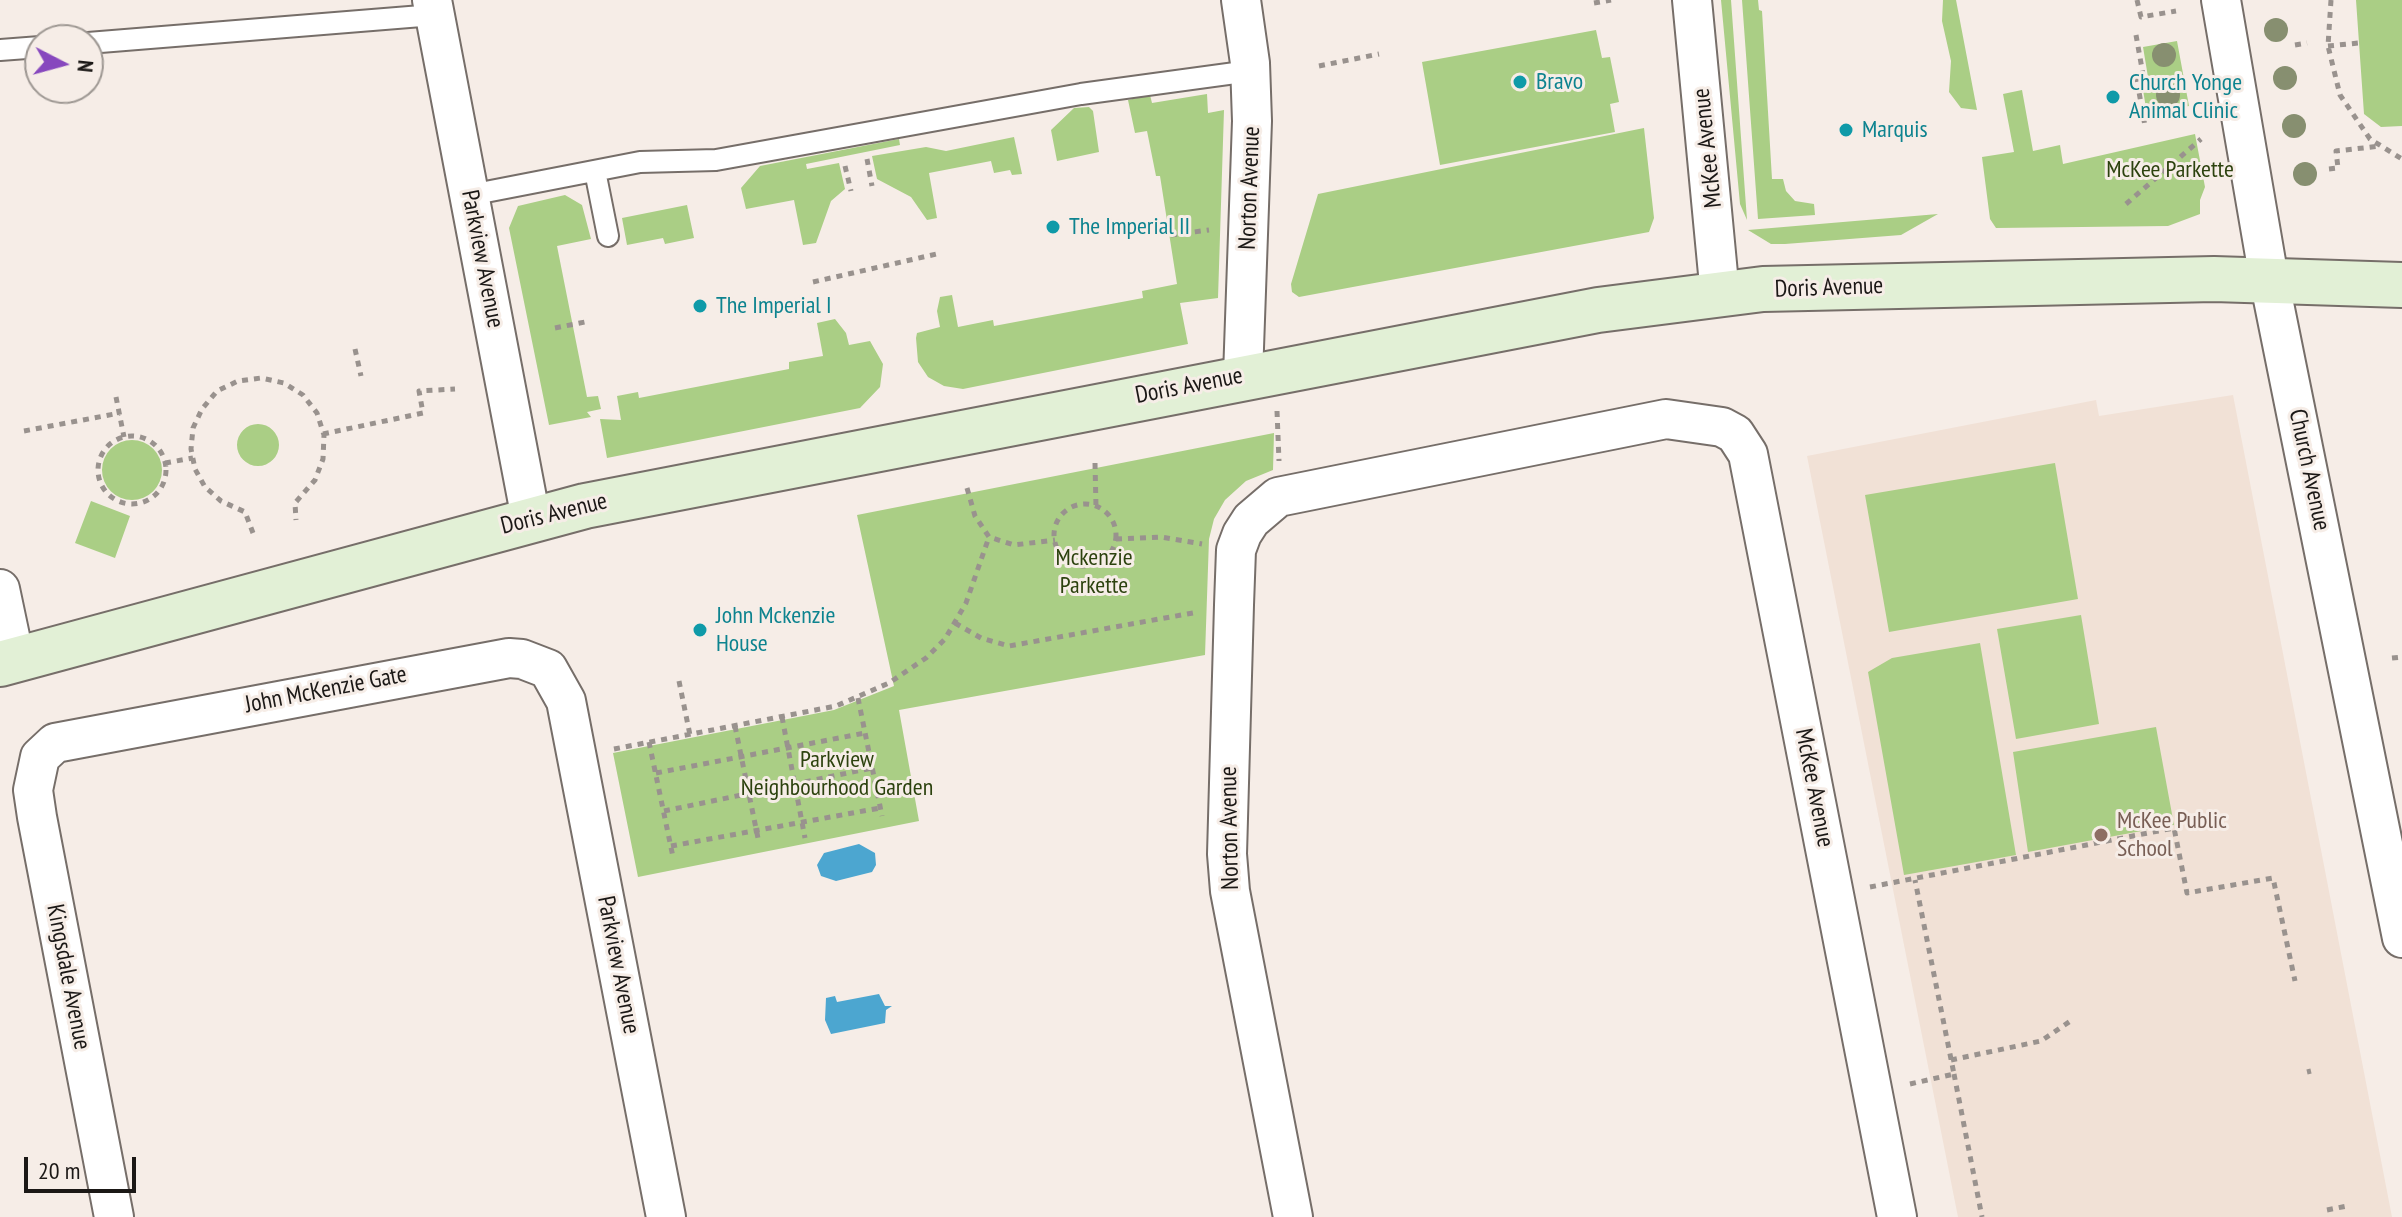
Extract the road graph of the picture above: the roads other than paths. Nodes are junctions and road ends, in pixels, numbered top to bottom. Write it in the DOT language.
graph roads {
  1 [pos="1241,0"];
  2 [pos="1692,0"];
  3 [pos="2221,0"];
  4 [pos="433,7"];
  5 [pos="104,41"];
  6 [pos="24,48"];
  7 [pos="0,50"];
  8 [pos="1250,71"];
  9 [pos="595,171"];
  10 [pos="470,195"];
  11 [pos="608,236"];
  12 [pos="2269,279"];
  13 [pos="2402,285"];
  14 [pos="1720,295"];
  15 [pos="1243,376"];
  16 [pos="1666,419"];
  17 [pos="531,519"];
  18 [pos="0,589"];
  19 [pos="7,662"];
  20 [pos="569,713"];
  21 [pos="55,743"];
  22 [pos="2402,938"];
  23 [pos="114,1217"];
  24 [pos="666,1217"];
  25 [pos="1293,1217"];
  26 [pos="1897,1217"];
  1 -- 8 [label="street, Norton Avenue"];
  2 -- 14 [label="street, McKee Avenue"];
  3 -- 12 [label="street, Church Avenue"];
  4 -- 5 [label="lane"];
  4 -- 10 [label="street, Parkview Avenue"];
  6 -- 7 [label="lane"];
  8 -- 9 [label="lane"];
  8 -- 15 [label="street, Norton Avenue"];
  9 -- 10 [label="lane"];
  9 -- 11 [label="lane"];
  10 -- 17 [label="street, Parkview Avenue"];
  12 -- 13 [label="street, Doris Avenue"];
  12 -- 14 [label="street, Doris Avenue"];
  12 -- 22 [label="street, Church Avenue"];
  14 -- 15 [label="street, Doris Avenue"];
  15 -- 17 [label="street, Doris Avenue"];
  16 -- 25 [label="street, Norton Avenue"];
  16 -- 26 [label="street, McKee Avenue"];
  17 -- 19 [label="street, Doris Avenue"];
  18 -- 19 [label="street"];
  20 -- 21 [label="street, John McKenzie Gate"];
  20 -- 24 [label="street, Parkview Avenue"];
  21 -- 23 [label="street, Kingsdale Avenue"];
}
